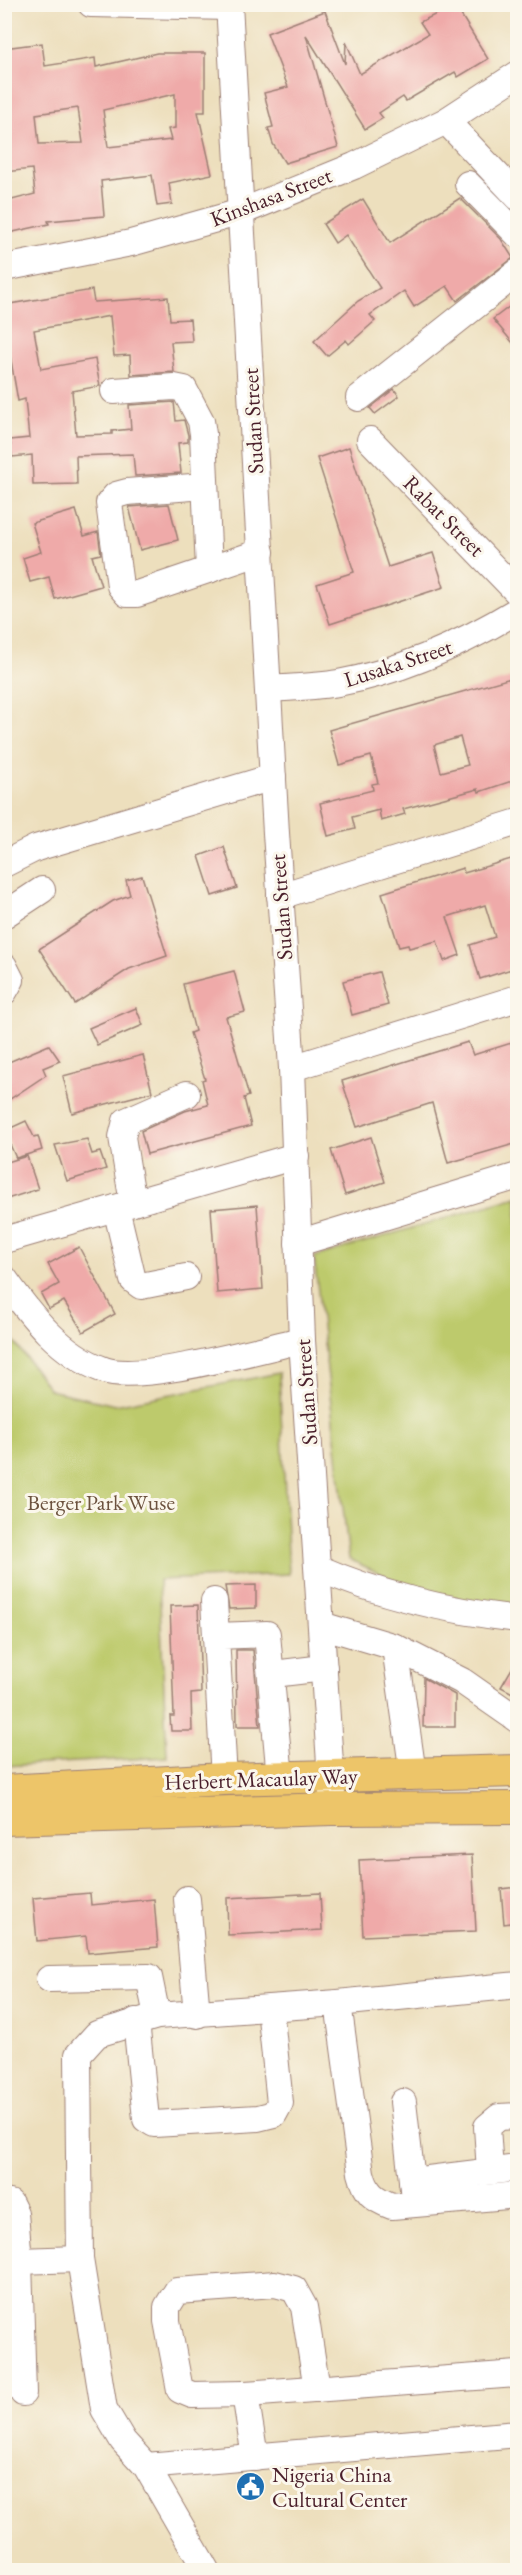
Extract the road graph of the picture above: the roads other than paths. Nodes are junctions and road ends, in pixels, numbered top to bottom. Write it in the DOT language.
graph roads {
  1 [pos="91,4"];
  2 [pos="230,6"];
  3 [pos="518,74"];
  4 [pos="446,121"];
  5 [pos="468,183"];
  6 [pos="518,196"];
  7 [pos="241,212"];
  8 [pos="518,235"];
  9 [pos="4,268"];
  10 [pos="518,272"];
  11 [pos="114,391"];
  12 [pos="359,398"];
  13 [pos="370,440"];
  14 [pos="205,486"];
  15 [pos="261,552"];
  16 [pos="209,570"];
  17 [pos="518,593"];
  18 [pos="518,610"];
  19 [pos="269,689"];
  20 [pos="273,777"];
  21 [pos="518,822"];
  22 [pos="4,864"];
  23 [pos="42,890"];
  24 [pos="280,896"];
  25 [pos="4,915"];
  26 [pos="4,966"];
  27 [pos="4,992"];
  28 [pos="518,999"];
  29 [pos="292,1068"];
  30 [pos="187,1094"];
  31 [pos="296,1156"];
  32 [pos="518,1176"];
  33 [pos="124,1206"];
  34 [pos="4,1240"];
  35 [pos="298,1243"];
  36 [pos="186,1277"];
  37 [pos="4,1278"];
  38 [pos="302,1341"];
  39 [pos="318,1568"];
  40 [pos="214,1600"];
  41 [pos="518,1619"];
  42 [pos="321,1625"];
  43 [pos="216,1636"];
  44 [pos="394,1647"];
  45 [pos="324,1668"];
  46 [pos="273,1674"];
  47 [pos="518,1720"];
  48 [pos="518,1771"];
  49 [pos="412,1774"];
  50 [pos="331,1776"];
  51 [pos="280,1778"];
  52 [pos="224,1779"];
  53 [pos="4,1791"];
  54 [pos="518,1808"];
  55 [pos="333,1809"];
  56 [pos="4,1820"];
  57 [pos="188,1899"];
  58 [pos="49,1979"];
  59 [pos="518,1985"];
  60 [pos="338,2003"];
  61 [pos="270,2008"];
  62 [pos="196,2014"];
  63 [pos="147,2019"];
  64 [pos="403,2102"];
  65 [pos="518,2116"];
  66 [pos="518,2168"];
  67 [pos="490,2171"];
  68 [pos="414,2192"];
  69 [pos="518,2195"];
  70 [pos="4,2202"];
  71 [pos="80,2259"];
  72 [pos="19,2261"];
  73 [pos="518,2374"];
  74 [pos="317,2389"];
  75 [pos="23,2393"];
  76 [pos="245,2394"];
  77 [pos="518,2434"];
  78 [pos="255,2457"];
  79 [pos="146,2466"];
  80 [pos="206,2571"];
  1 -- 2 [label="street"];
  2 -- 7 [label="street, Sudan Street"];
  3 -- 4 [label="street, Kinshasa Street"];
  4 -- 6 [label="street"];
  4 -- 7 [label="street, Kinshasa Street"];
  5 -- 8 [label="street"];
  7 -- 9 [label="street, Kinshasa Street"];
  7 -- 15 [label="street, Sudan Street"];
  10 -- 12 [label="street"];
  11 -- 14 [label="street"];
  13 -- 17 [label="street, Rabat Street"];
  14 -- 16 [label="street"];
  14 -- 16 [label="street"];
  15 -- 16 [label="street"];
  15 -- 19 [label="street, Sudan Street"];
  18 -- 19 [label="street, Lusaka Street"];
  19 -- 20 [label="street, Sudan Street"];
  20 -- 22 [label="street"];
  20 -- 24 [label="street, Sudan Street"];
  21 -- 24 [label="street"];
  23 -- 25 [label="street"];
  24 -- 29 [label="street, Sudan Street"];
  26 -- 27 [label="street"];
  28 -- 29 [label="street"];
  29 -- 31 [label="street, Sudan Street"];
  30 -- 33 [label="street"];
  31 -- 33 [label="street"];
  31 -- 35 [label="street, Sudan Street"];
  32 -- 35 [label="street"];
  33 -- 34 [label="street"];
  33 -- 36 [label="street"];
  35 -- 38 [label="street, Sudan Street"];
  37 -- 38 [label="street"];
  38 -- 39 [label="street, Sudan Street"];
  39 -- 41 [label="street"];
  39 -- 42 [label="street, Sudan Street"];
  40 -- 43 [label="street"];
  42 -- 44 [label="street"];
  42 -- 45 [label="street, Sudan Street"];
  43 -- 46 [label="street"];
  43 -- 52 [label="street"];
  44 -- 47 [label="street"];
  44 -- 49 [label="street"];
  45 -- 46 [label="street"];
  45 -- 50 [label="street, Sudan Street"];
  46 -- 51 [label="street"];
  48 -- 49 [label="main road, Herbert Macaulay Way"];
  49 -- 50 [label="main road, Herbert Macaulay Way"];
  50 -- 51 [label="main road, Herbert Macaulay Way"];
  50 -- 55 [label="street, Sudan Street"];
  51 -- 52 [label="main road, Herbert Macaulay Way"];
  52 -- 53 [label="main road, Herbert Macaulay Way"];
  54 -- 55 [label="main road, Herbert Macaulay Way"];
  55 -- 56 [label="main road, Herbert Macaulay Way"];
  57 -- 62 [label="street"];
  58 -- 63 [label="street"];
  59 -- 60 [label="street"];
  60 -- 61 [label="street"];
  60 -- 68 [label="street"];
  61 -- 62 [label="street"];
  61 -- 63 [label="street"];
  62 -- 63 [label="street"];
  63 -- 71 [label="street"];
  64 -- 68 [label="street"];
  65 -- 67 [label="street"];
  66 -- 67 [label="street"];
  67 -- 68 [label="street"];
  68 -- 69 [label="street"];
  70 -- 72 [label="street"];
  71 -- 72 [label="street"];
  71 -- 79 [label="street"];
  72 -- 75 [label="street"];
  73 -- 74 [label="street"];
  74 -- 76 [label="street"];
  74 -- 76 [label="street"];
  76 -- 78 [label="street"];
  77 -- 78 [label="street"];
  78 -- 79 [label="street"];
  79 -- 80 [label="street"];
}
